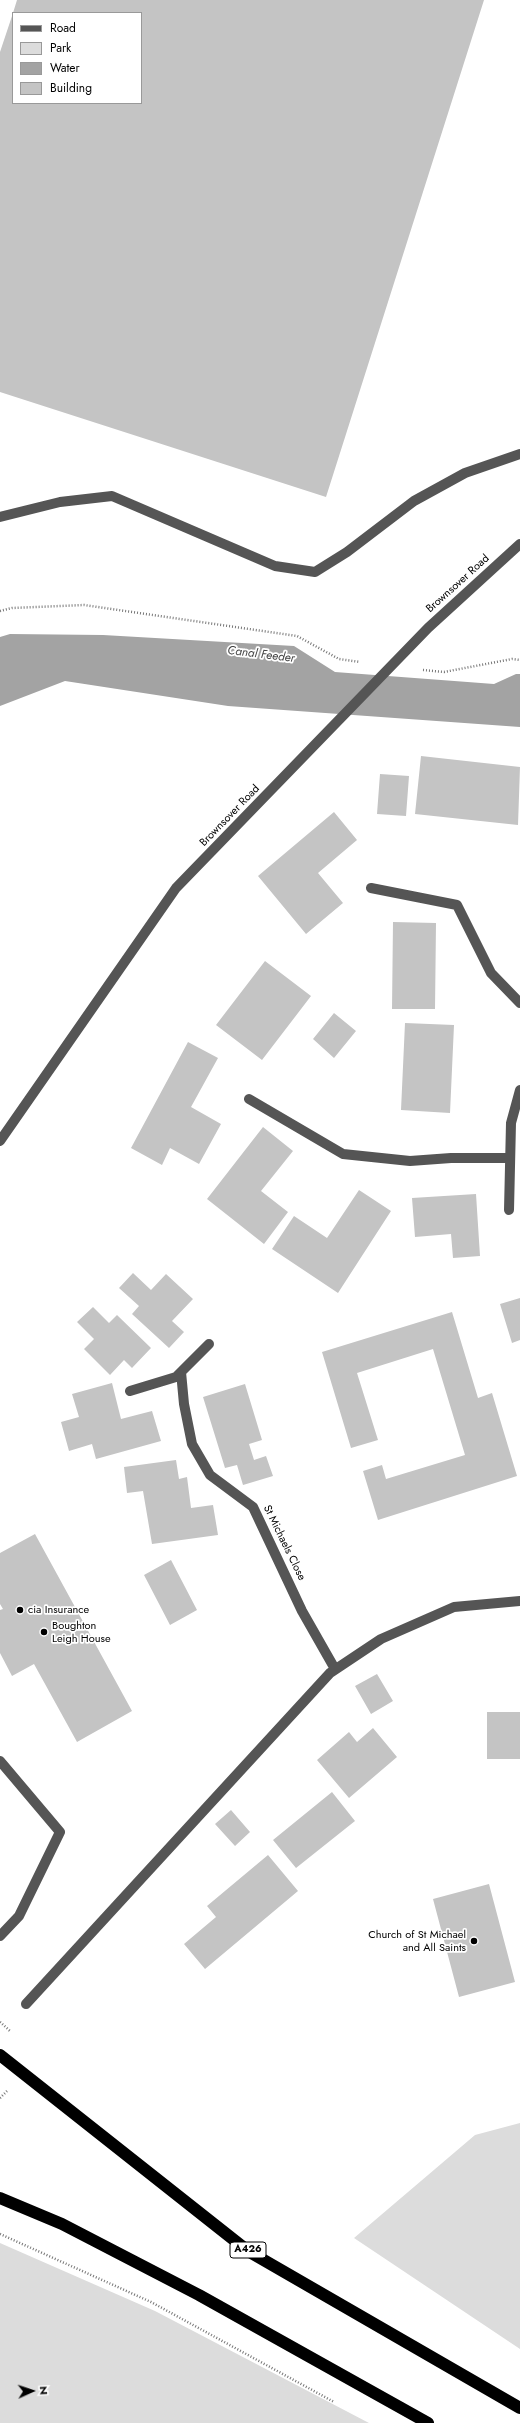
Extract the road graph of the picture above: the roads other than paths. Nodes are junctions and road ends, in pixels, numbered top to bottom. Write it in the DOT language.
graph roads {
  1 [pos="520,454"];
  2 [pos="0,517"];
  3 [pos="520,544"];
  4 [pos="371,888"];
  5 [pos="520,1003"];
  6 [pos="520,1090"];
  7 [pos="249,1099"];
  8 [pos="1,1138"];
  9 [pos="509,1158"];
  10 [pos="509,1210"];
  11 [pos="209,1344"];
  12 [pos="181,1372"];
  13 [pos="130,1391"];
  14 [pos="520,1601"];
  15 [pos="335,1669"];
  16 [pos="0,1761"];
  17 [pos="0,1936"];
  18 [pos="26,2004"];
  19 [pos="0,2056"];
  20 [pos="0,2198"];
  21 [pos="520,2408"];
  22 [pos="428,2423"];
  1 -- 2 [label="street"];
  3 -- 8 [label="street, Brownsover Road"];
  4 -- 5 [label="street"];
  6 -- 9 [label="street"];
  7 -- 9 [label="street"];
  9 -- 10 [label="street"];
  11 -- 12 [label="street"];
  12 -- 13 [label="street"];
  12 -- 15 [label="street, St Michaels Close"];
  14 -- 15 [label="street"];
  15 -- 18 [label="street"];
  16 -- 17 [label="street"];
  19 -- 21 [label="highway, A426"];
  20 -- 22 [label="highway"];
}
